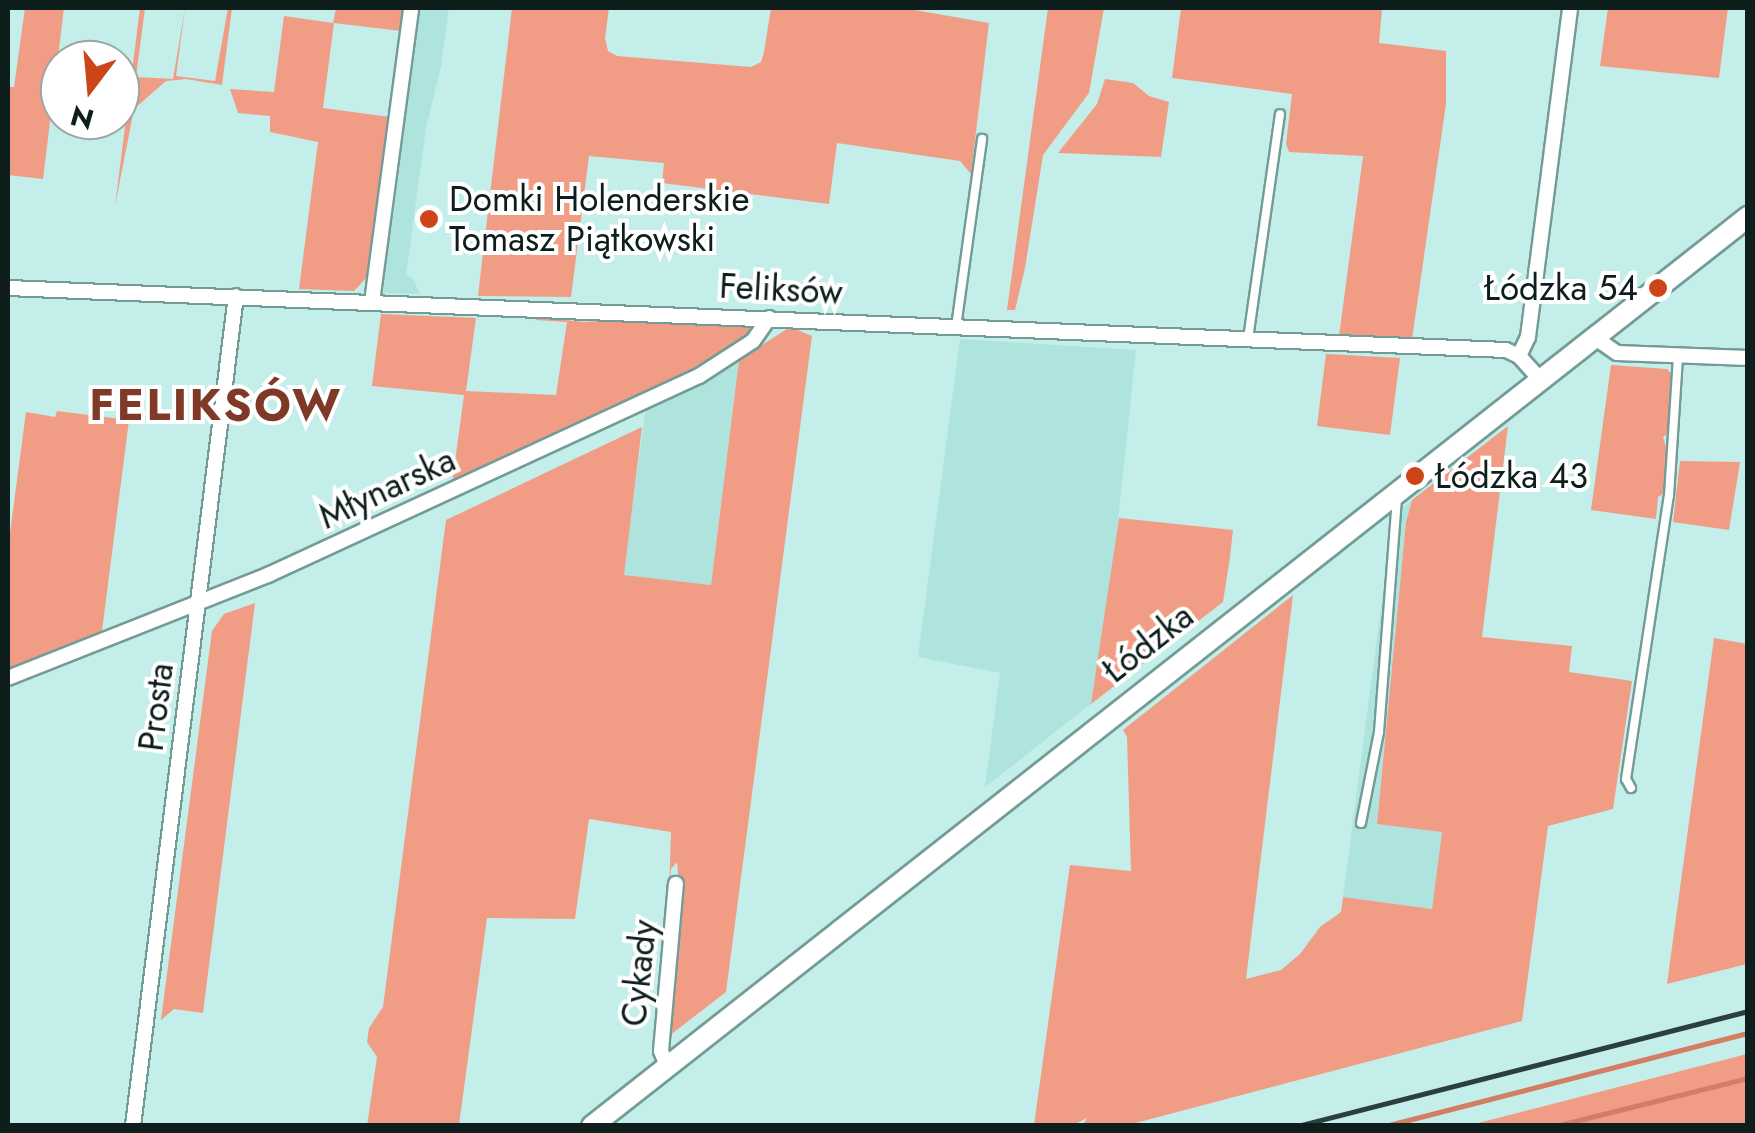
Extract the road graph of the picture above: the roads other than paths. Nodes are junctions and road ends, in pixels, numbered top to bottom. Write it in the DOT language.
graph roads {
  1 [pos="412,8"];
  2 [pos="1570,8"];
  3 [pos="1280,114"];
  4 [pos="982,139"];
  5 [pos="1748,216"];
  6 [pos="8,288"];
  7 [pos="236,296"];
  8 [pos="372,302"];
  9 [pos="769,318"];
  10 [pos="956,327"];
  11 [pos="1594,337"];
  12 [pos="1248,339"];
  13 [pos="1678,355"];
  14 [pos="1519,356"];
  15 [pos="1748,358"];
  16 [pos="1540,379"];
  17 [pos="1396,490"];
  18 [pos="195,602"];
  19 [pos="8,678"];
  20 [pos="1630,788"];
  21 [pos="1361,822"];
  22 [pos="676,884"];
  23 [pos="667,1066"];
  24 [pos="133,1126"];
  25 [pos="592,1126"];
  1 -- 8 [label="street"];
  2 -- 14 [label="street"];
  3 -- 12 [label="lane"];
  4 -- 10 [label="lane"];
  5 -- 11 [label="main road, Łódzka"];
  6 -- 7 [label="street, Feliksów"];
  7 -- 8 [label="street, Feliksów"];
  7 -- 18 [label="street, Prosta"];
  8 -- 9 [label="street, Feliksów"];
  9 -- 10 [label="street, Feliksów"];
  9 -- 18 [label="street, Młynarska"];
  10 -- 12 [label="street, Feliksów"];
  11 -- 13 [label="street"];
  11 -- 16 [label="main road, Łódzka"];
  12 -- 14 [label="street, Feliksów"];
  13 -- 15 [label="street"];
  13 -- 20 [label="lane"];
  14 -- 16 [label="street"];
  16 -- 17 [label="main road, Łódzka"];
  17 -- 21 [label="lane"];
  17 -- 23 [label="main road, Łódzka"];
  18 -- 19 [label="street, Młynarska"];
  18 -- 24 [label="street, Prosta"];
  22 -- 23 [label="street, Cykady"];
  23 -- 25 [label="main road, Łódzka"];
}
